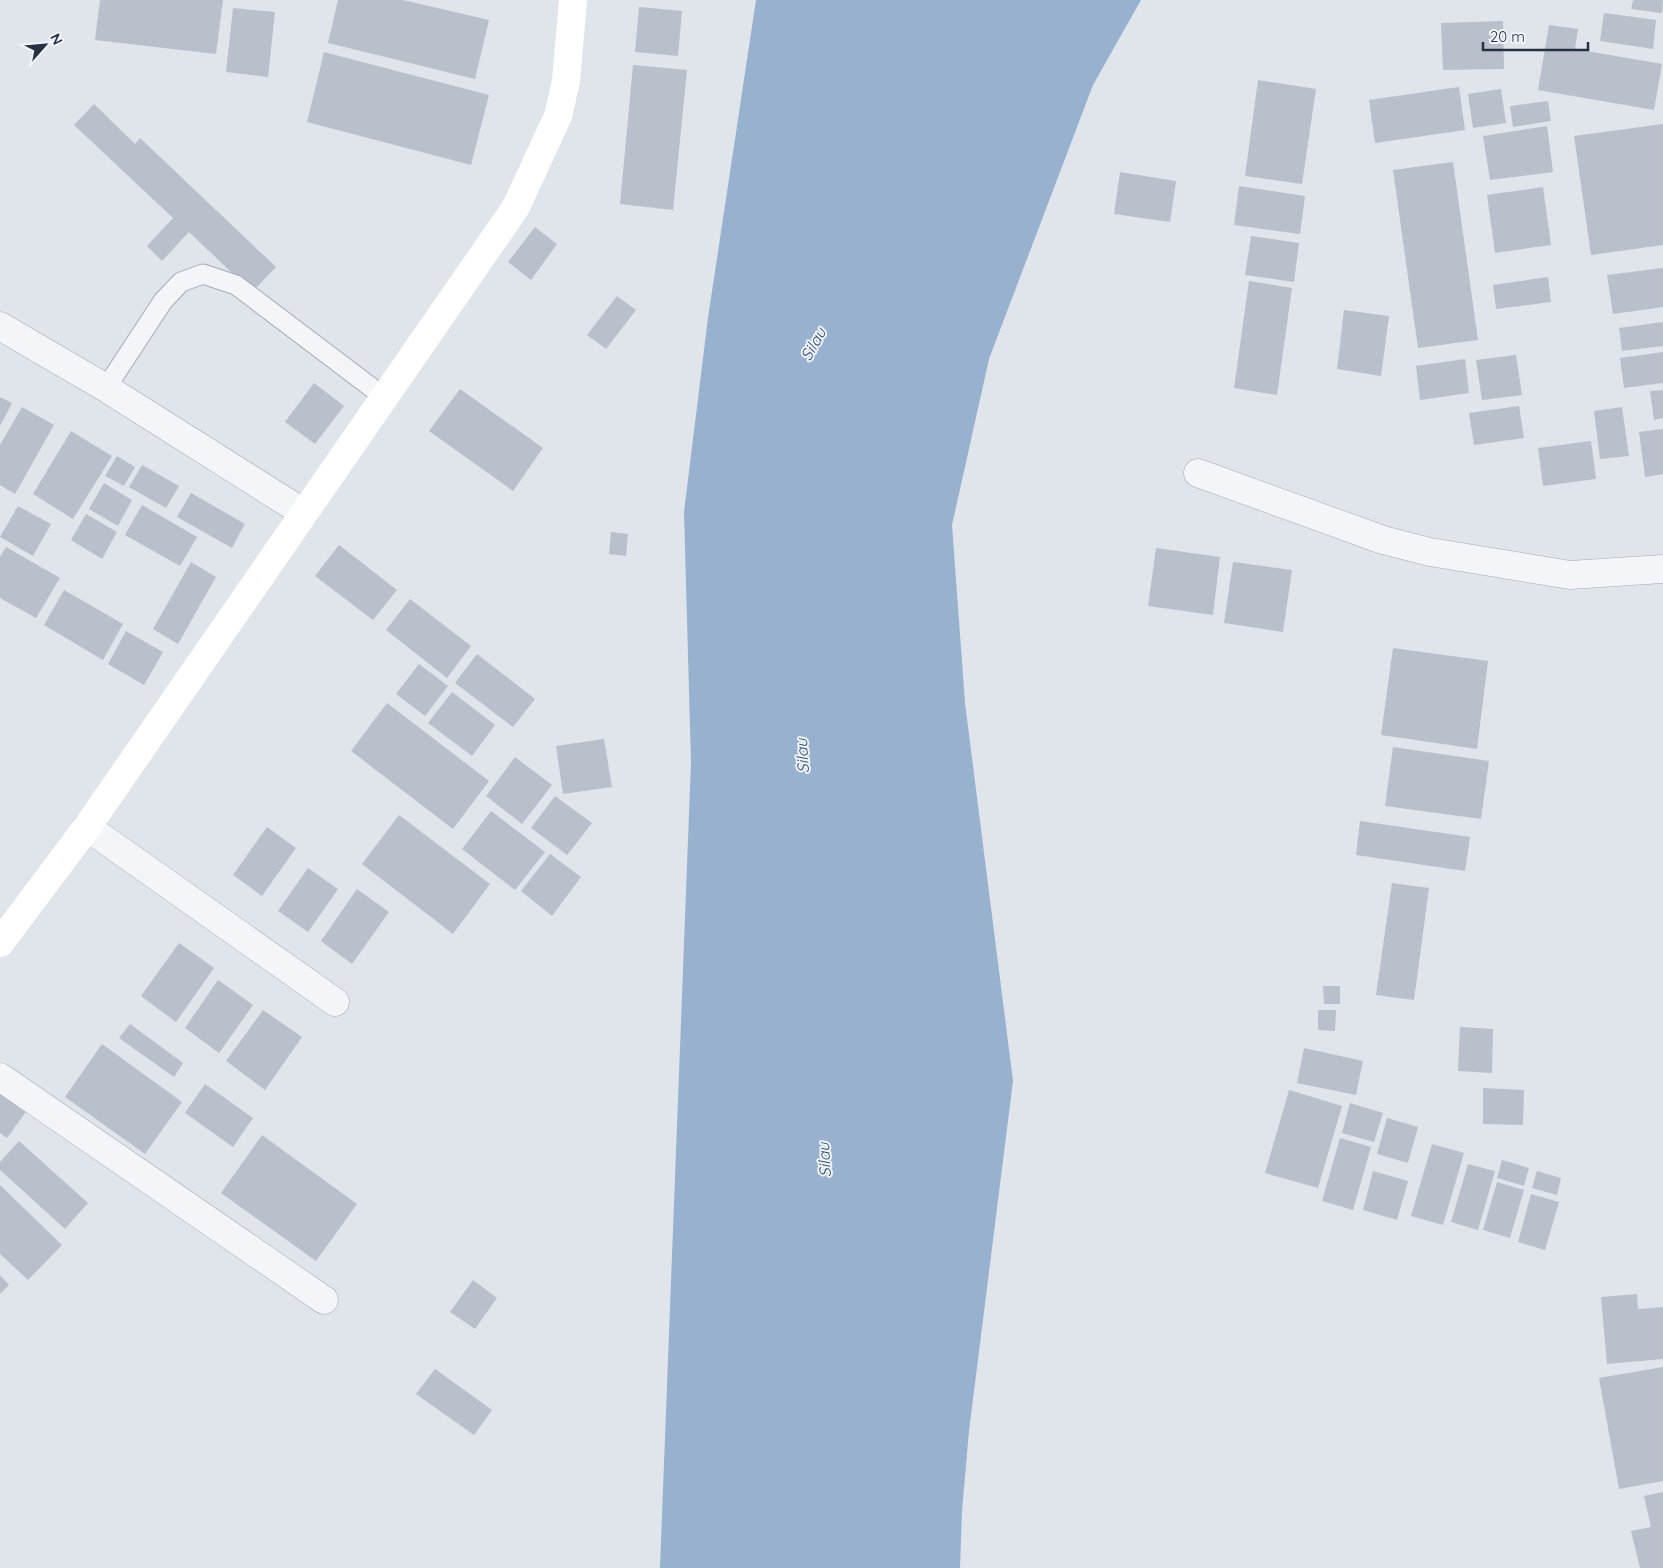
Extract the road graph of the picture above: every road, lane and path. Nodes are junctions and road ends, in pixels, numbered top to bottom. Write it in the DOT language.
graph roads {
  1 [pos="573,0"];
  2 [pos="0,326"];
  3 [pos="106,388"];
  4 [pos="384,397"];
  5 [pos="1198,473"];
  6 [pos="304,513"];
  7 [pos="1663,569"];
  8 [pos="87,827"];
  9 [pos="0,943"];
  10 [pos="335,1002"];
  11 [pos="0,1077"];
  12 [pos="324,1300"];
  1 -- 4 [label="main road"];
  2 -- 3 [label="street"];
  3 -- 4 [label="lane"];
  3 -- 6 [label="street"];
  4 -- 6 [label="main road"];
  5 -- 7 [label="street"];
  6 -- 8 [label="main road"];
  8 -- 9 [label="main road"];
  8 -- 10 [label="street"];
  11 -- 12 [label="street"];
}
